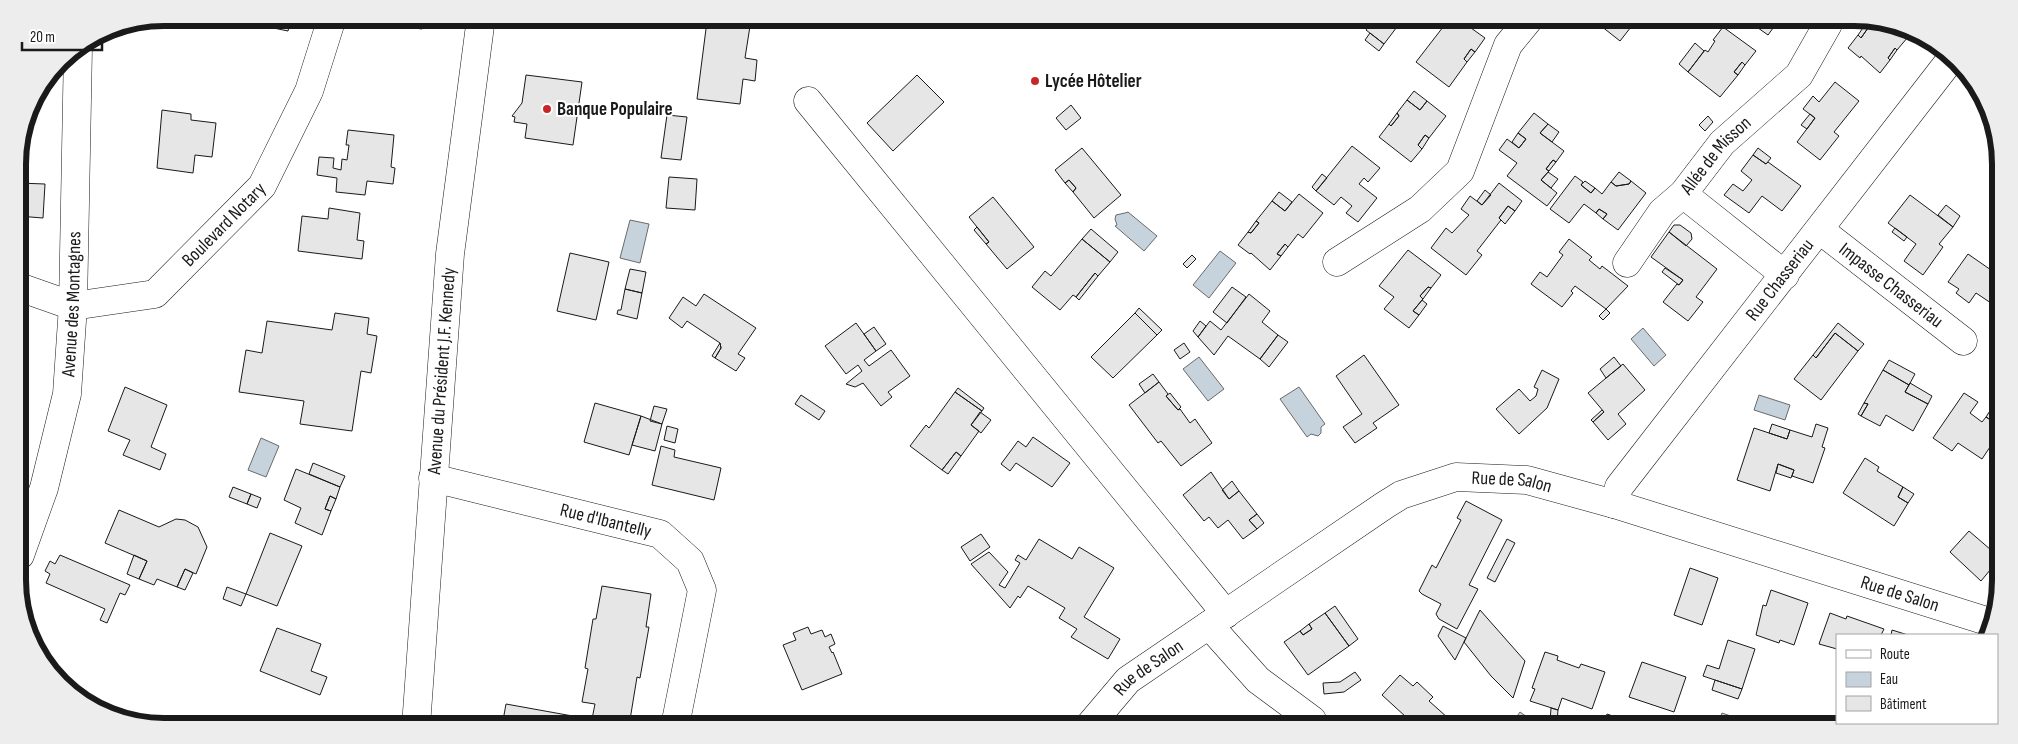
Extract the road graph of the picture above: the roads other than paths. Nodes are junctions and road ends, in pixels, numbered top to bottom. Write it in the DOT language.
graph roads {
  1 [pos="1523,26"];
  2 [pos="1827,26"];
  3 [pos="329,27"];
  4 [pos="480,27"];
  5 [pos="78,57"];
  6 [pos="1947,63"];
  7 [pos="808,101"];
  8 [pos="1683,194"];
  9 [pos="1820,230"];
  10 [pos="1338,262"];
  11 [pos="1627,263"];
  12 [pos="1785,275"];
  13 [pos="27,290"];
  14 [pos="73,306"];
  15 [pos="1963,341"];
  16 [pos="433,478"];
  17 [pos="1614,504"];
  18 [pos="26,538"];
  19 [pos="1217,619"];
  20 [pos="1985,620"];
  21 [pos="1096,717"];
  22 [pos="1308,717"];
  23 [pos="417,718"];
  24 [pos="677,718"];
  1 -- 10 [label="street"];
  2 -- 8 [label="street, Allée de Misson"];
  3 -- 14 [label="street, Boulevard Notary"];
  4 -- 16 [label="street, Avenue du Président J.F. Kennedy"];
  5 -- 14 [label="street, Avenue des Montagnes"];
  6 -- 9 [label="street, Rue Chasseriau"];
  7 -- 19 [label="street"];
  8 -- 11 [label="street"];
  8 -- 12 [label="street, Allée de Misson"];
  9 -- 12 [label="street, Rue Chasseriau"];
  9 -- 15 [label="street, Impasse Chasseriau"];
  12 -- 17 [label="street, Rue Chasseriau"];
  13 -- 14 [label="street, Boulevard Notary"];
  14 -- 18 [label="street, Avenue des Montagnes"];
  16 -- 23 [label="street, Avenue du Président J.F. Kennedy"];
  16 -- 24 [label="street, Rue d'Ibantelly"];
  17 -- 19 [label="street, Rue de Salon"];
  17 -- 20 [label="street, Rue de Salon"];
  19 -- 21 [label="street, Rue de Salon"];
  19 -- 22 [label="street"];
}
